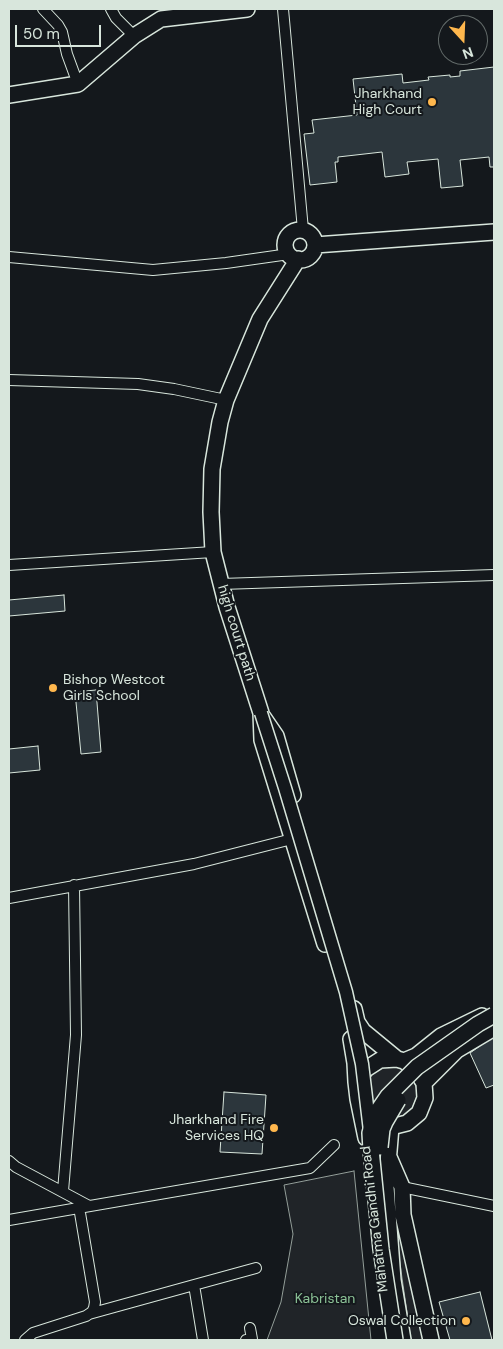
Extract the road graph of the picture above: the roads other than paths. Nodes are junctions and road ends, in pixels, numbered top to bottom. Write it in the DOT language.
graph roads {
  1 [pos="42,9"];
  2 [pos="110,9"];
  3 [pos="247,9"];
  4 [pos="283,9"];
  5 [pos="208,11"];
  6 [pos="134,36"];
  7 [pos="78,84"];
  8 [pos="9,96"];
  9 [pos="303,230"];
  10 [pos="494,232"];
  11 [pos="315,244"];
  12 [pos="293,256"];
  13 [pos="9,257"];
  14 [pos="9,380"];
  15 [pos="226,400"];
  16 [pos="213,552"];
  17 [pos="9,565"];
  18 [pos="494,575"];
  19 [pos="221,584"];
  20 [pos="261,713"];
  21 [pos="292,838"];
  22 [pos="74,885"];
  23 [pos="9,898"];
  24 [pos="494,1010"];
  25 [pos="494,1015"];
  26 [pos="494,1022"];
  27 [pos="494,1028"];
  28 [pos="400,1060"];
  29 [pos="356,1082"];
  30 [pos="424,1083"];
  31 [pos="358,1099"];
  32 [pos="392,1127"];
  33 [pos="370,1133"];
  34 [pos="334,1145"];
  35 [pos="388,1154"];
  36 [pos="9,1161"];
  37 [pos="402,1187"];
  38 [pos="63,1191"];
  39 [pos="84,1206"];
  40 [pos="494,1206"];
  41 [pos="9,1220"];
  42 [pos="256,1268"];
  43 [pos="194,1285"];
  44 [pos="89,1314"];
  45 [pos="250,1328"];
  46 [pos="25,1340"];
  47 [pos="203,1340"];
  48 [pos="246,1340"];
  49 [pos="394,1340"];
  50 [pos="401,1340"];
  51 [pos="431,1340"];
  1 -- 7 [label="street"];
  2 -- 6 [label="street"];
  3 -- 5 [label="main road"];
  4 -- 9 [label="street"];
  5 -- 6 [label="main road"];
  6 -- 7 [label="main road"];
  7 -- 8 [label="main road"];
  9 -- 11 [label="main road"];
  9 -- 12 [label="main road"];
  10 -- 11 [label="main road"];
  11 -- 12 [label="main road"];
  12 -- 13 [label="street"];
  12 -- 15 [label="main road, high court path"];
  14 -- 15 [label="street"];
  15 -- 16 [label="main road, high court path"];
  16 -- 17 [label="street"];
  16 -- 19 [label="main road, high court path"];
  18 -- 19 [label="street"];
  19 -- 20 [label="main road, high court path"];
  20 -- 21 [label="main road"];
  20 -- 28 [label="main road"];
  20 -- 33 [label="street, bridge"];
  21 -- 22 [label="street"];
  21 -- 29 [label="main road"];
  22 -- 23 [label="street"];
  22 -- 38 [label="street"];
  24 -- 28 [label="main road"];
  25 -- 33 [label="main road, bridge"];
  26 -- 50 [label="main road, bridge"];
  27 -- 30 [label="main road"];
  28 -- 29 [label="main road"];
  28 -- 30 [label="main road"];
  29 -- 31 [label="main road"];
  30 -- 32 [label="main road"];
  31 -- 32 [label="main road"];
  31 -- 49 [label="main road, Mahatma Gandhi Road"];
  32 -- 35 [label="main road, Mahatma Gandhi Road"];
  33 -- 49 [label="main road, bridge"];
  34 -- 39 [label="street"];
  35 -- 37 [label="main road"];
  35 -- 50 [label="main road, Mahatma Gandhi Road"];
  36 -- 38 [label="street"];
  37 -- 40 [label="street"];
  37 -- 51 [label="main road"];
  38 -- 39 [label="street"];
  39 -- 41 [label="street"];
  39 -- 44 [label="street"];
  42 -- 43 [label="street"];
  43 -- 44 [label="street"];
  43 -- 47 [label="street"];
  44 -- 46 [label="street"];
  45 -- 48 [label="street"];
}
